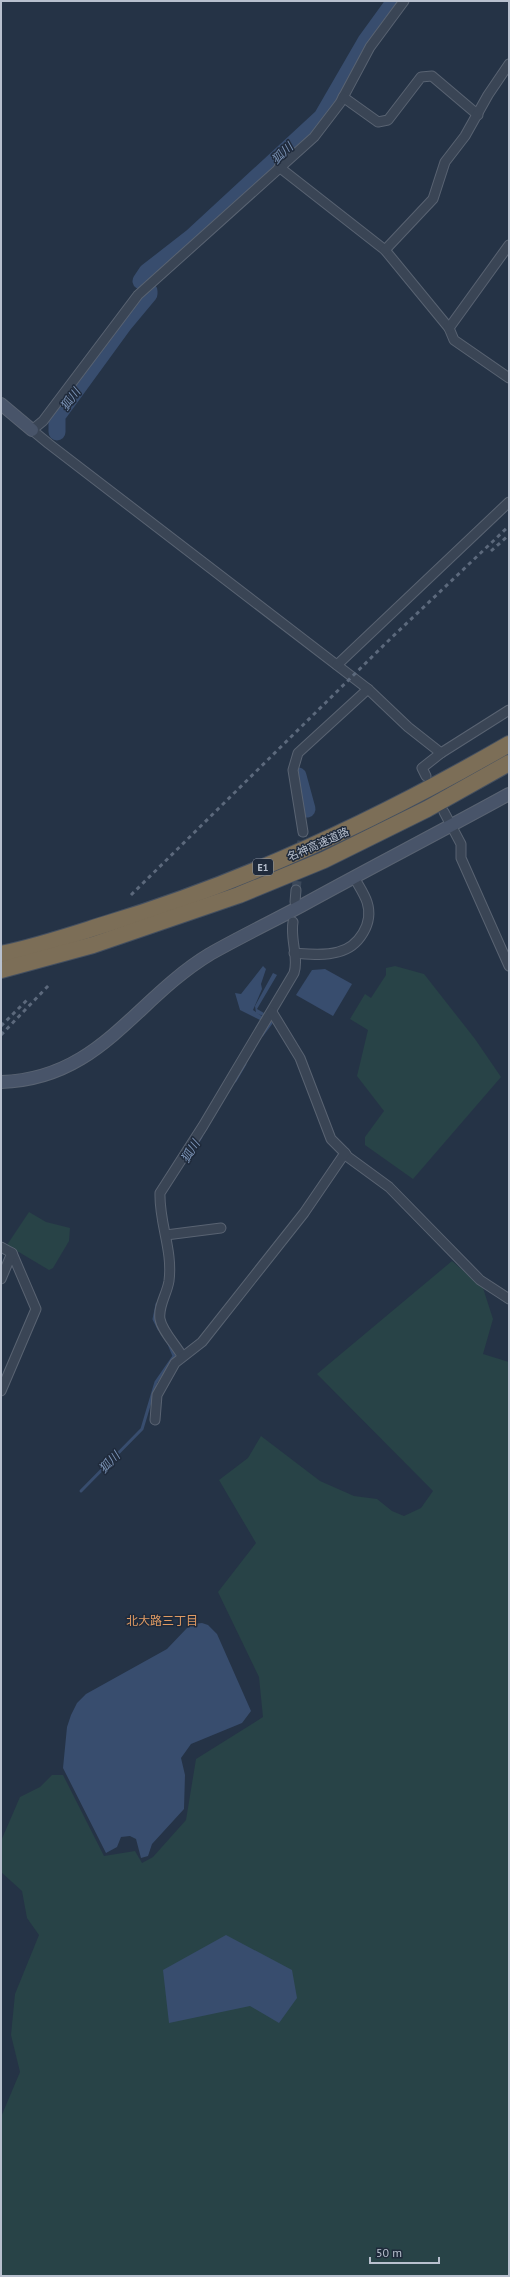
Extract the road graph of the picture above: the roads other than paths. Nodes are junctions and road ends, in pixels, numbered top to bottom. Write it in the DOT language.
graph roads {
  1 [pos="404,1"];
  2 [pos="509,64"];
  3 [pos="343,97"];
  4 [pos="478,115"];
  5 [pos="279,167"];
  6 [pos="509,245"];
  7 [pos="385,250"];
  8 [pos="449,328"];
  9 [pos="509,378"];
  10 [pos="1,404"];
  11 [pos="32,430"];
  12 [pos="509,502"];
  13 [pos="338,665"];
  14 [pos="368,689"];
  15 [pos="509,710"];
  16 [pos="509,744"];
  17 [pos="441,753"];
  18 [pos="509,763"];
  19 [pos="426,776"];
  20 [pos="509,794"];
  21 [pos="444,812"];
  22 [pos="451,826"];
  23 [pos="303,832"];
  24 [pos="354,877"];
  25 [pos="296,890"];
  26 [pos="295,902"];
  27 [pos="293,922"];
  28 [pos="294,953"];
  29 [pos="1,954"];
  30 [pos="509,966"];
  31 [pos="1,970"];
  32 [pos="272,1012"];
  33 [pos="2,1082"];
  34 [pos="345,1153"];
  35 [pos="220,1228"];
  36 [pos="166,1235"];
  37 [pos="1,1246"];
  38 [pos="12,1253"];
  39 [pos="1,1279"];
  40 [pos="509,1299"];
  41 [pos="182,1356"];
  42 [pos="1,1391"];
  43 [pos="155,1420"];
  1 -- 3 [label="street"];
  2 -- 4 [label="street"];
  3 -- 4 [label="street"];
  3 -- 5 [label="street"];
  4 -- 7 [label="street"];
  5 -- 7 [label="street"];
  5 -- 11 [label="street"];
  6 -- 8 [label="street"];
  7 -- 8 [label="street"];
  8 -- 9 [label="street"];
  10 -- 11 [label="street"];
  11 -- 13 [label="street"];
  12 -- 13 [label="street"];
  13 -- 14 [label="street"];
  14 -- 17 [label="street"];
  14 -- 23 [label="street"];
  15 -- 17 [label="street"];
  16 -- 29 [label="highway, 名神高速道路 / E1"];
  17 -- 19 [label="street"];
  18 -- 31 [label="highway, 名神高速道路 / E1"];
  20 -- 22 [label="street"];
  21 -- 22 [label="street"];
  22 -- 24 [label="street"];
  22 -- 30 [label="street"];
  24 -- 28 [label="street"];
  24 -- 33 [label="street"];
  25 -- 26 [label="street"];
  27 -- 28 [label="street"];
  28 -- 32 [label="street"];
  32 -- 34 [label="street"];
  32 -- 36 [label="street"];
  34 -- 40 [label="street"];
  34 -- 41 [label="street"];
  35 -- 36 [label="street"];
  36 -- 41 [label="street"];
  37 -- 38 [label="street"];
  38 -- 39 [label="street"];
  38 -- 42 [label="street"];
  41 -- 43 [label="street"];
}
